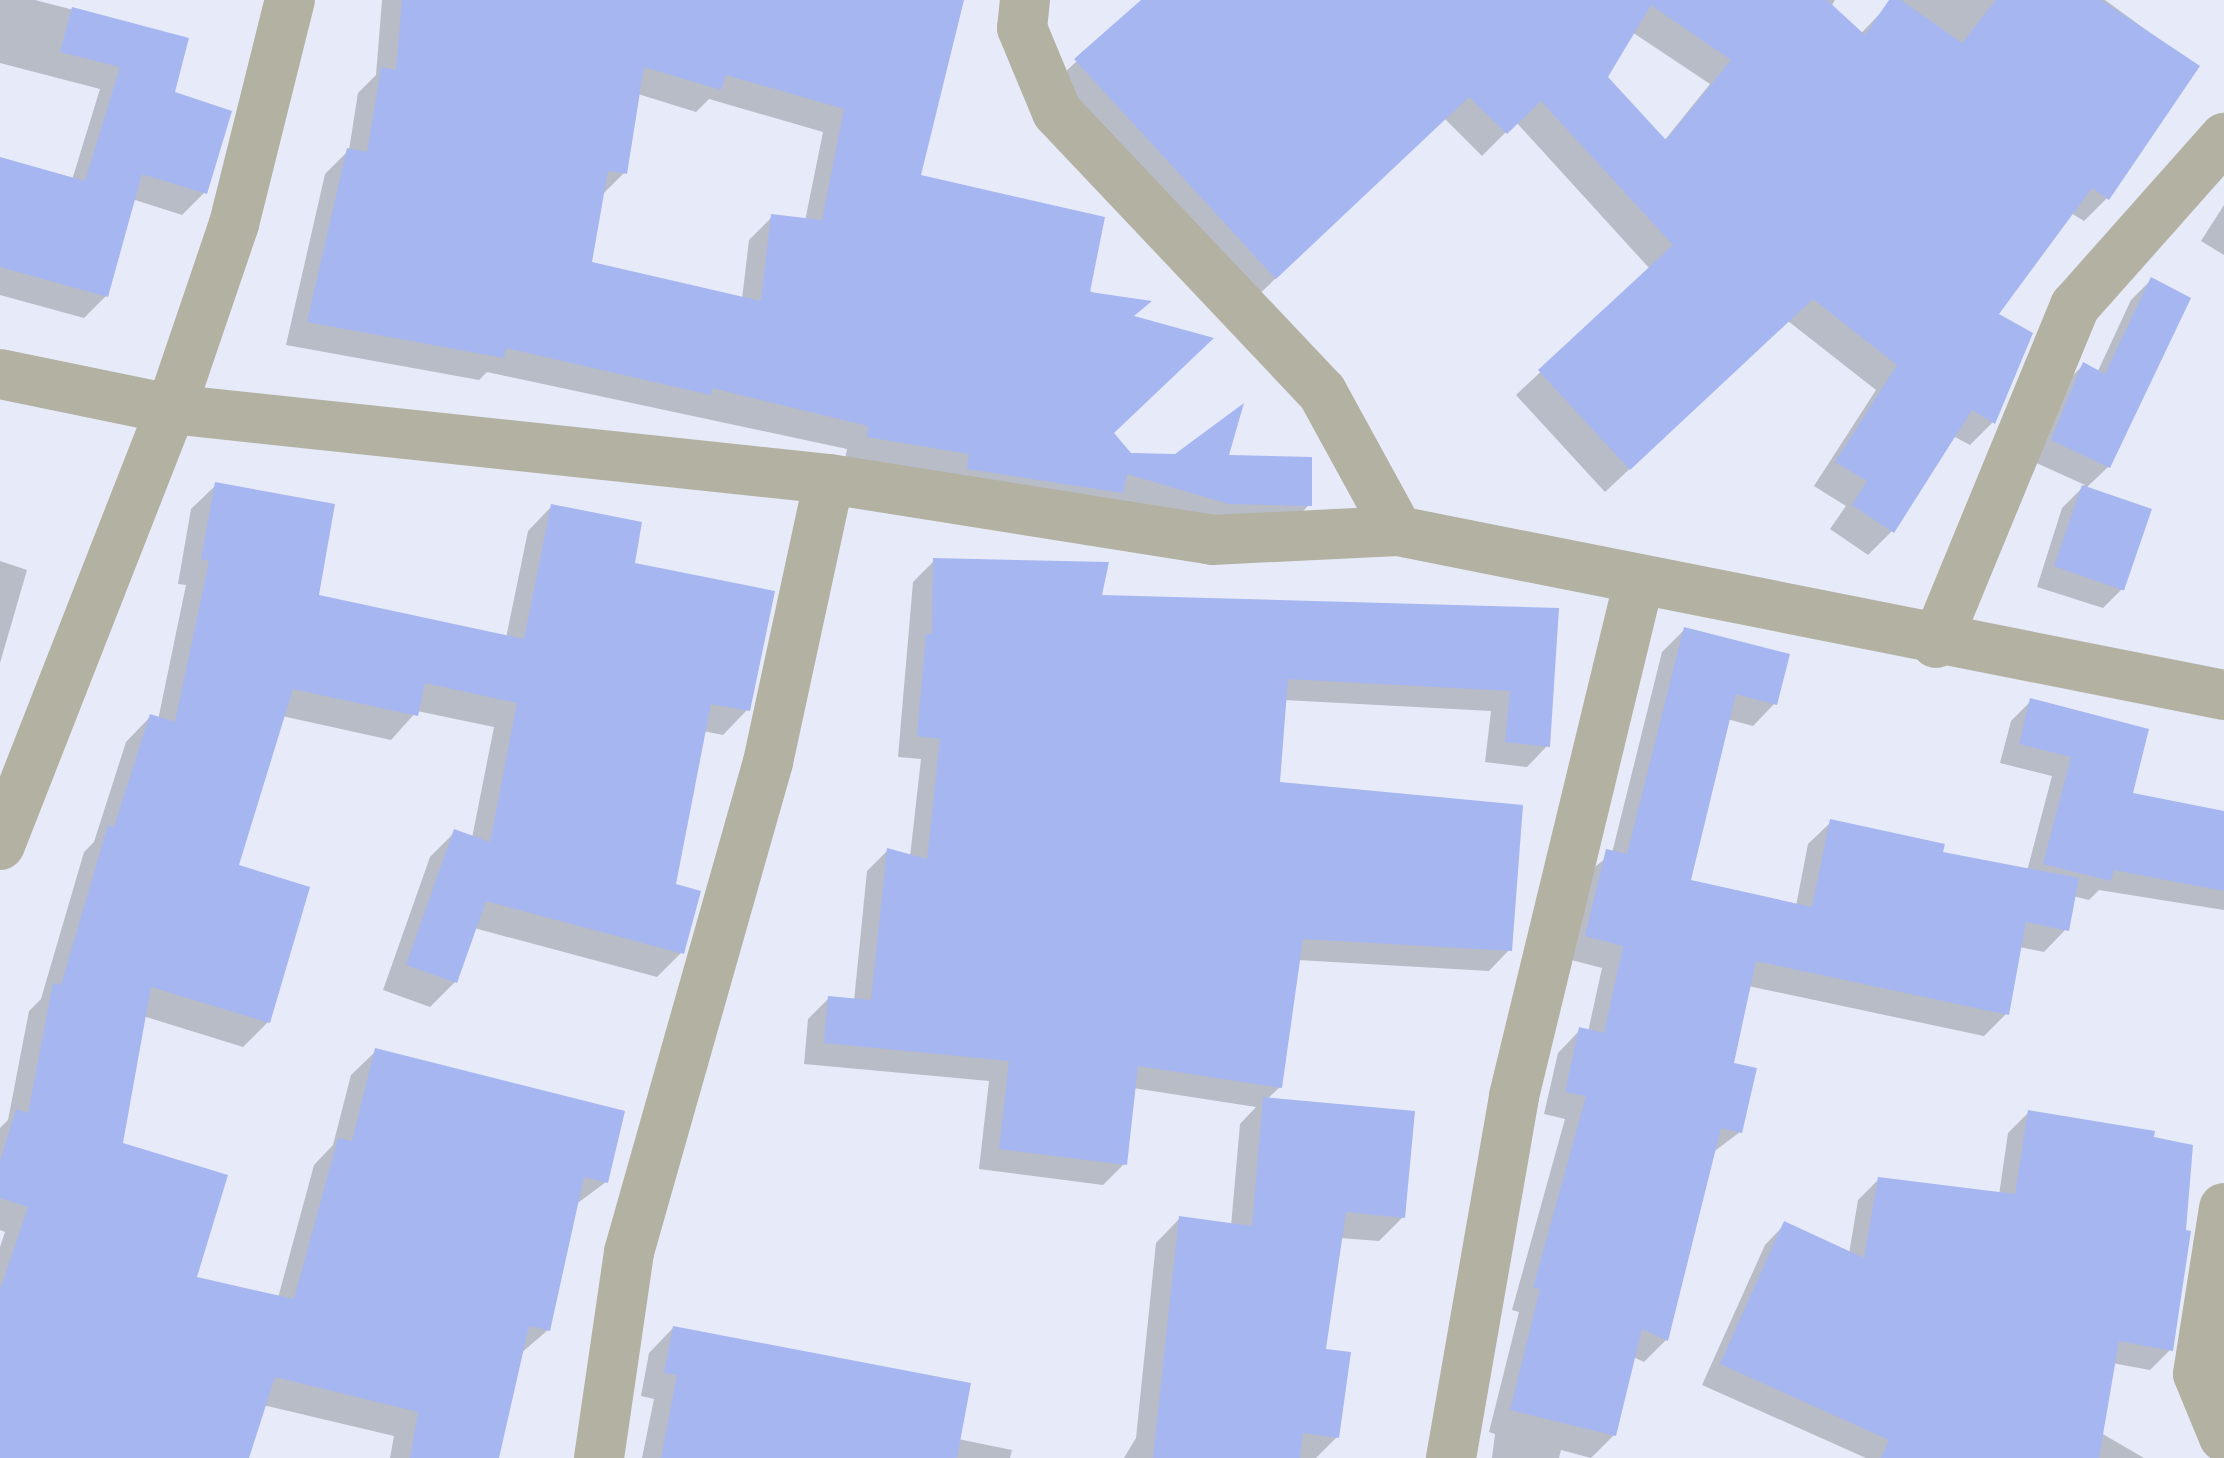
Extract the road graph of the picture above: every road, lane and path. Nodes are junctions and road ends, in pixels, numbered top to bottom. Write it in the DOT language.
graph roads {
  1 [pos="290,0"];
  2 [pos="1025,0"];
  3 [pos="2224,138"];
  4 [pos="0,374"];
  5 [pos="171,409"];
  6 [pos="829,479"];
  7 [pos="1398,531"];
  8 [pos="1640,581"];
  9 [pos="1936,643"];
  10 [pos="2224,695"];
  11 [pos="0,845"];
  12 [pos="2224,1208"];
  13 [pos="2224,1438"];
  14 [pos="598,1458"];
  15 [pos="1451,1458"];
  1 -- 5 [label="street"];
  2 -- 7 [label="street"];
  3 -- 9 [label="street"];
  4 -- 5 [label="street"];
  5 -- 6 [label="street"];
  5 -- 11 [label="street"];
  6 -- 7 [label="street"];
  6 -- 14 [label="street"];
  7 -- 8 [label="street"];
  8 -- 9 [label="street"];
  8 -- 15 [label="street"];
  9 -- 10 [label="street"];
  12 -- 13 [label="street"];
}
